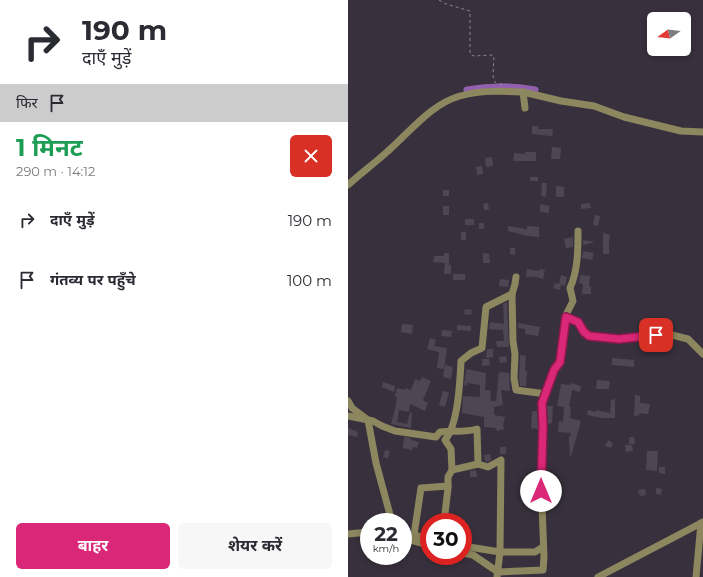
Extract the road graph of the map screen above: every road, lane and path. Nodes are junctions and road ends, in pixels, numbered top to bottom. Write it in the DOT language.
graph roads {
  1 [pos="439,0"];
  2 [pos="508,84"];
  3 [pos="524,92"];
  4 [pos="525,108"];
  5 [pos="703,132"];
  6 [pos="348,185"];
  7 [pos="578,231"];
  8 [pos="516,276"];
  9 [pos="512,294"];
  10 [pos="566,317"];
  11 [pos="703,354"];
  12 [pos="546,394"];
  13 [pos="348,401"];
  14 [pos="348,416"];
  15 [pos="368,420"];
  16 [pos="451,430"];
  17 [pos="478,464"];
  18 [pos="452,470"];
  19 [pos="448,486"];
  20 [pos="390,513"];
  21 [pos="445,513"];
  22 [pos="702,522"];
  23 [pos="360,533"];
  24 [pos="348,534"];
  25 [pos="420,537"];
  26 [pos="472,547"];
  27 [pos="543,547"];
  28 [pos="500,552"];
  29 [pos="472,555"];
  30 [pos="497,574"];
  31 [pos="598,577"];
  32 [pos="696,577"];
  1 -- 2 [label="path"];
  3 -- 4 [label="street"];
  3 -- 5 [label="street"];
  3 -- 6 [label="street"];
  7 -- 10 [label="street"];
  8 -- 9 [label="street"];
  9 -- 12 [label="street"];
  9 -- 16 [label="street"];
  10 -- 11 [label="street"];
  10 -- 12 [label="street"];
  12 -- 27 [label="street"];
  13 -- 15 [label="street"];
  14 -- 15 [label="street"];
  15 -- 16 [label="street"];
  15 -- 20 [label="street"];
  16 -- 17 [label="street"];
  16 -- 18 [label="street"];
  17 -- 18 [label="street"];
  17 -- 28 [label="street"];
  18 -- 19 [label="street"];
  19 -- 21 [label="street"];
  19 -- 25 [label="street"];
  22 -- 31 [label="street"];
  22 -- 32 [label="street"];
  23 -- 24 [label="street"];
  26 -- 28 [label="street"];
  27 -- 28 [label="street"];
  27 -- 30 [label="street"];
  28 -- 30 [label="street"];
  29 -- 30 [label="street"];
}
